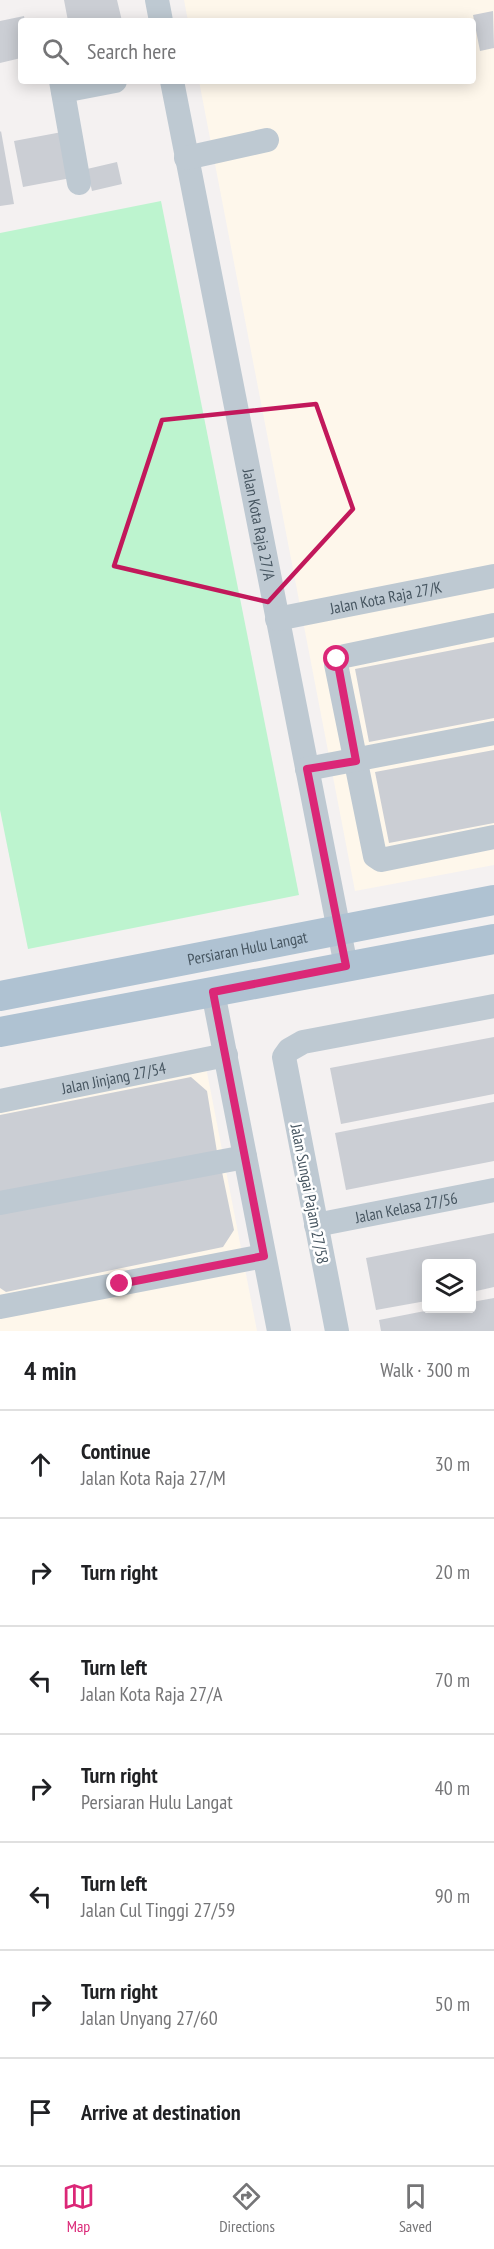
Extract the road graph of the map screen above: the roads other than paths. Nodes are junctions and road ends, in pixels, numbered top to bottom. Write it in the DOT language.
graph roads {
  1 [pos="157,0"];
  2 [pos="160,18"];
  3 [pos="83,84"];
  4 [pos="173,84"];
  5 [pos="62,86"];
  6 [pos="267,140"];
  7 [pos="186,158"];
  8 [pos="79,183"];
  9 [pos="494,576"];
  10 [pos="278,619"];
  11 [pos="494,625"];
  12 [pos="494,733"];
  13 [pos="356,761"];
  14 [pos="307,769"];
  15 [pos="494,837"];
  16 [pos="494,900"];
  17 [pos="338,930"];
  18 [pos="494,939"];
  19 [pos="346,966"];
  20 [pos="213,992"];
  21 [pos="0,996"];
  22 [pos="494,1006"];
  23 [pos="0,1032"];
  24 [pos="226,1055"];
  25 [pos="0,1101"];
  26 [pos="245,1156"];
  27 [pos="494,1191"];
  28 [pos="0,1203"];
  29 [pos="316,1225"];
  30 [pos="264,1256"];
  31 [pos="0,1307"];
  32 [pos="332,1330"];
  33 [pos="279,1331"];
  1 -- 2 [label="street"];
  3 -- 5 [label="street"];
  4 -- 7 [label="street, Jalan Kota Raja 27/A"];
  5 -- 8 [label="street"];
  6 -- 7 [label="street"];
  7 -- 10 [label="street, Jalan Kota Raja 27/A"];
  9 -- 10 [label="street, Jalan Kota Raja 27/K"];
  10 -- 14 [label="street, Jalan Kota Raja 27/A"];
  11 -- 13 [label="street"];
  12 -- 13 [label="street"];
  13 -- 14 [label="street"];
  13 -- 15 [label="street"];
  14 -- 17 [label="street, Jalan Kota Raja 27/A"];
  16 -- 17 [label="main road, Persiaran Hulu Langat"];
  17 -- 19 [label="street, Jalan Kota Raja 27/A"];
  17 -- 21 [label="main road, Persiaran Hulu Langat"];
  18 -- 19 [label="main road"];
  19 -- 20 [label="main road"];
  20 -- 23 [label="main road"];
  20 -- 24 [label="street"];
  22 -- 29 [label="street, Jalan Sungai Pajam 27/58"];
  24 -- 25 [label="street, Jalan Jinjang 27/54"];
  24 -- 26 [label="street"];
  26 -- 28 [label="street"];
  26 -- 30 [label="street"];
  27 -- 29 [label="street, Jalan Kelasa 27/56"];
  29 -- 32 [label="street, Jalan Sungai Pajam 27/58"];
  30 -- 31 [label="street"];
  30 -- 33 [label="street"];
}
